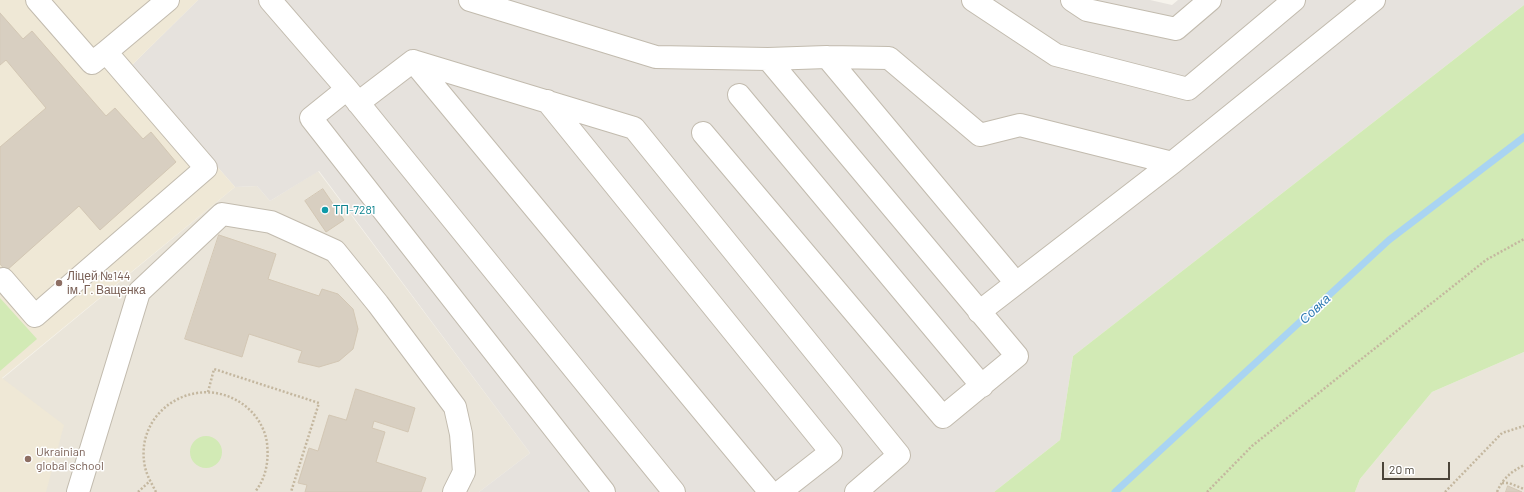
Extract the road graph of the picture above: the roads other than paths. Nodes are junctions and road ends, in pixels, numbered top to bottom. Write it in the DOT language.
graph roads {
  1 [pos="37,0"];
  2 [pos="168,0"];
  3 [pos="270,0"];
  4 [pos="470,0"];
  5 [pos="974,0"];
  6 [pos="1072,0"];
  7 [pos="1210,0"];
  8 [pos="1294,0"];
  9 [pos="1374,0"];
  10 [pos="106,52"];
  11 [pos="827,57"];
  12 [pos="768,59"];
  13 [pos="413,61"];
  14 [pos="739,95"];
  15 [pos="352,96"];
  16 [pos="547,101"];
  17 [pos="703,133"];
  18 [pos="1172,163"];
  19 [pos="0,282"];
  20 [pos="1016,283"];
  21 [pos="979,312"];
  22 [pos="982,386"];
  23 [pos="78,492"];
  24 [pos="454,492"];
  25 [pos="604,492"];
  26 [pos="674,492"];
  27 [pos="770,492"];
  28 [pos="780,492"];
  29 [pos="856,492"];
  1 -- 10 [label="lane"];
  2 -- 10 [label="lane"];
  3 -- 15 [label="lane"];
  4 -- 12 [label="lane"];
  5 -- 8 [label="lane"];
  6 -- 7 [label="lane"];
  9 -- 18 [label="lane"];
  10 -- 19 [label="lane"];
  11 -- 12 [label="lane"];
  11 -- 18 [label="lane"];
  11 -- 20 [label="lane"];
  12 -- 21 [label="lane"];
  13 -- 15 [label="lane"];
  13 -- 16 [label="lane"];
  13 -- 27 [label="lane"];
  14 -- 22 [label="lane"];
  15 -- 25 [label="lane"];
  15 -- 26 [label="lane"];
  16 -- 28 [label="lane"];
  16 -- 29 [label="lane"];
  17 -- 22 [label="lane"];
  18 -- 20 [label="lane"];
  20 -- 21 [label="lane"];
  21 -- 22 [label="lane"];
  23 -- 24 [label="lane"];
}
